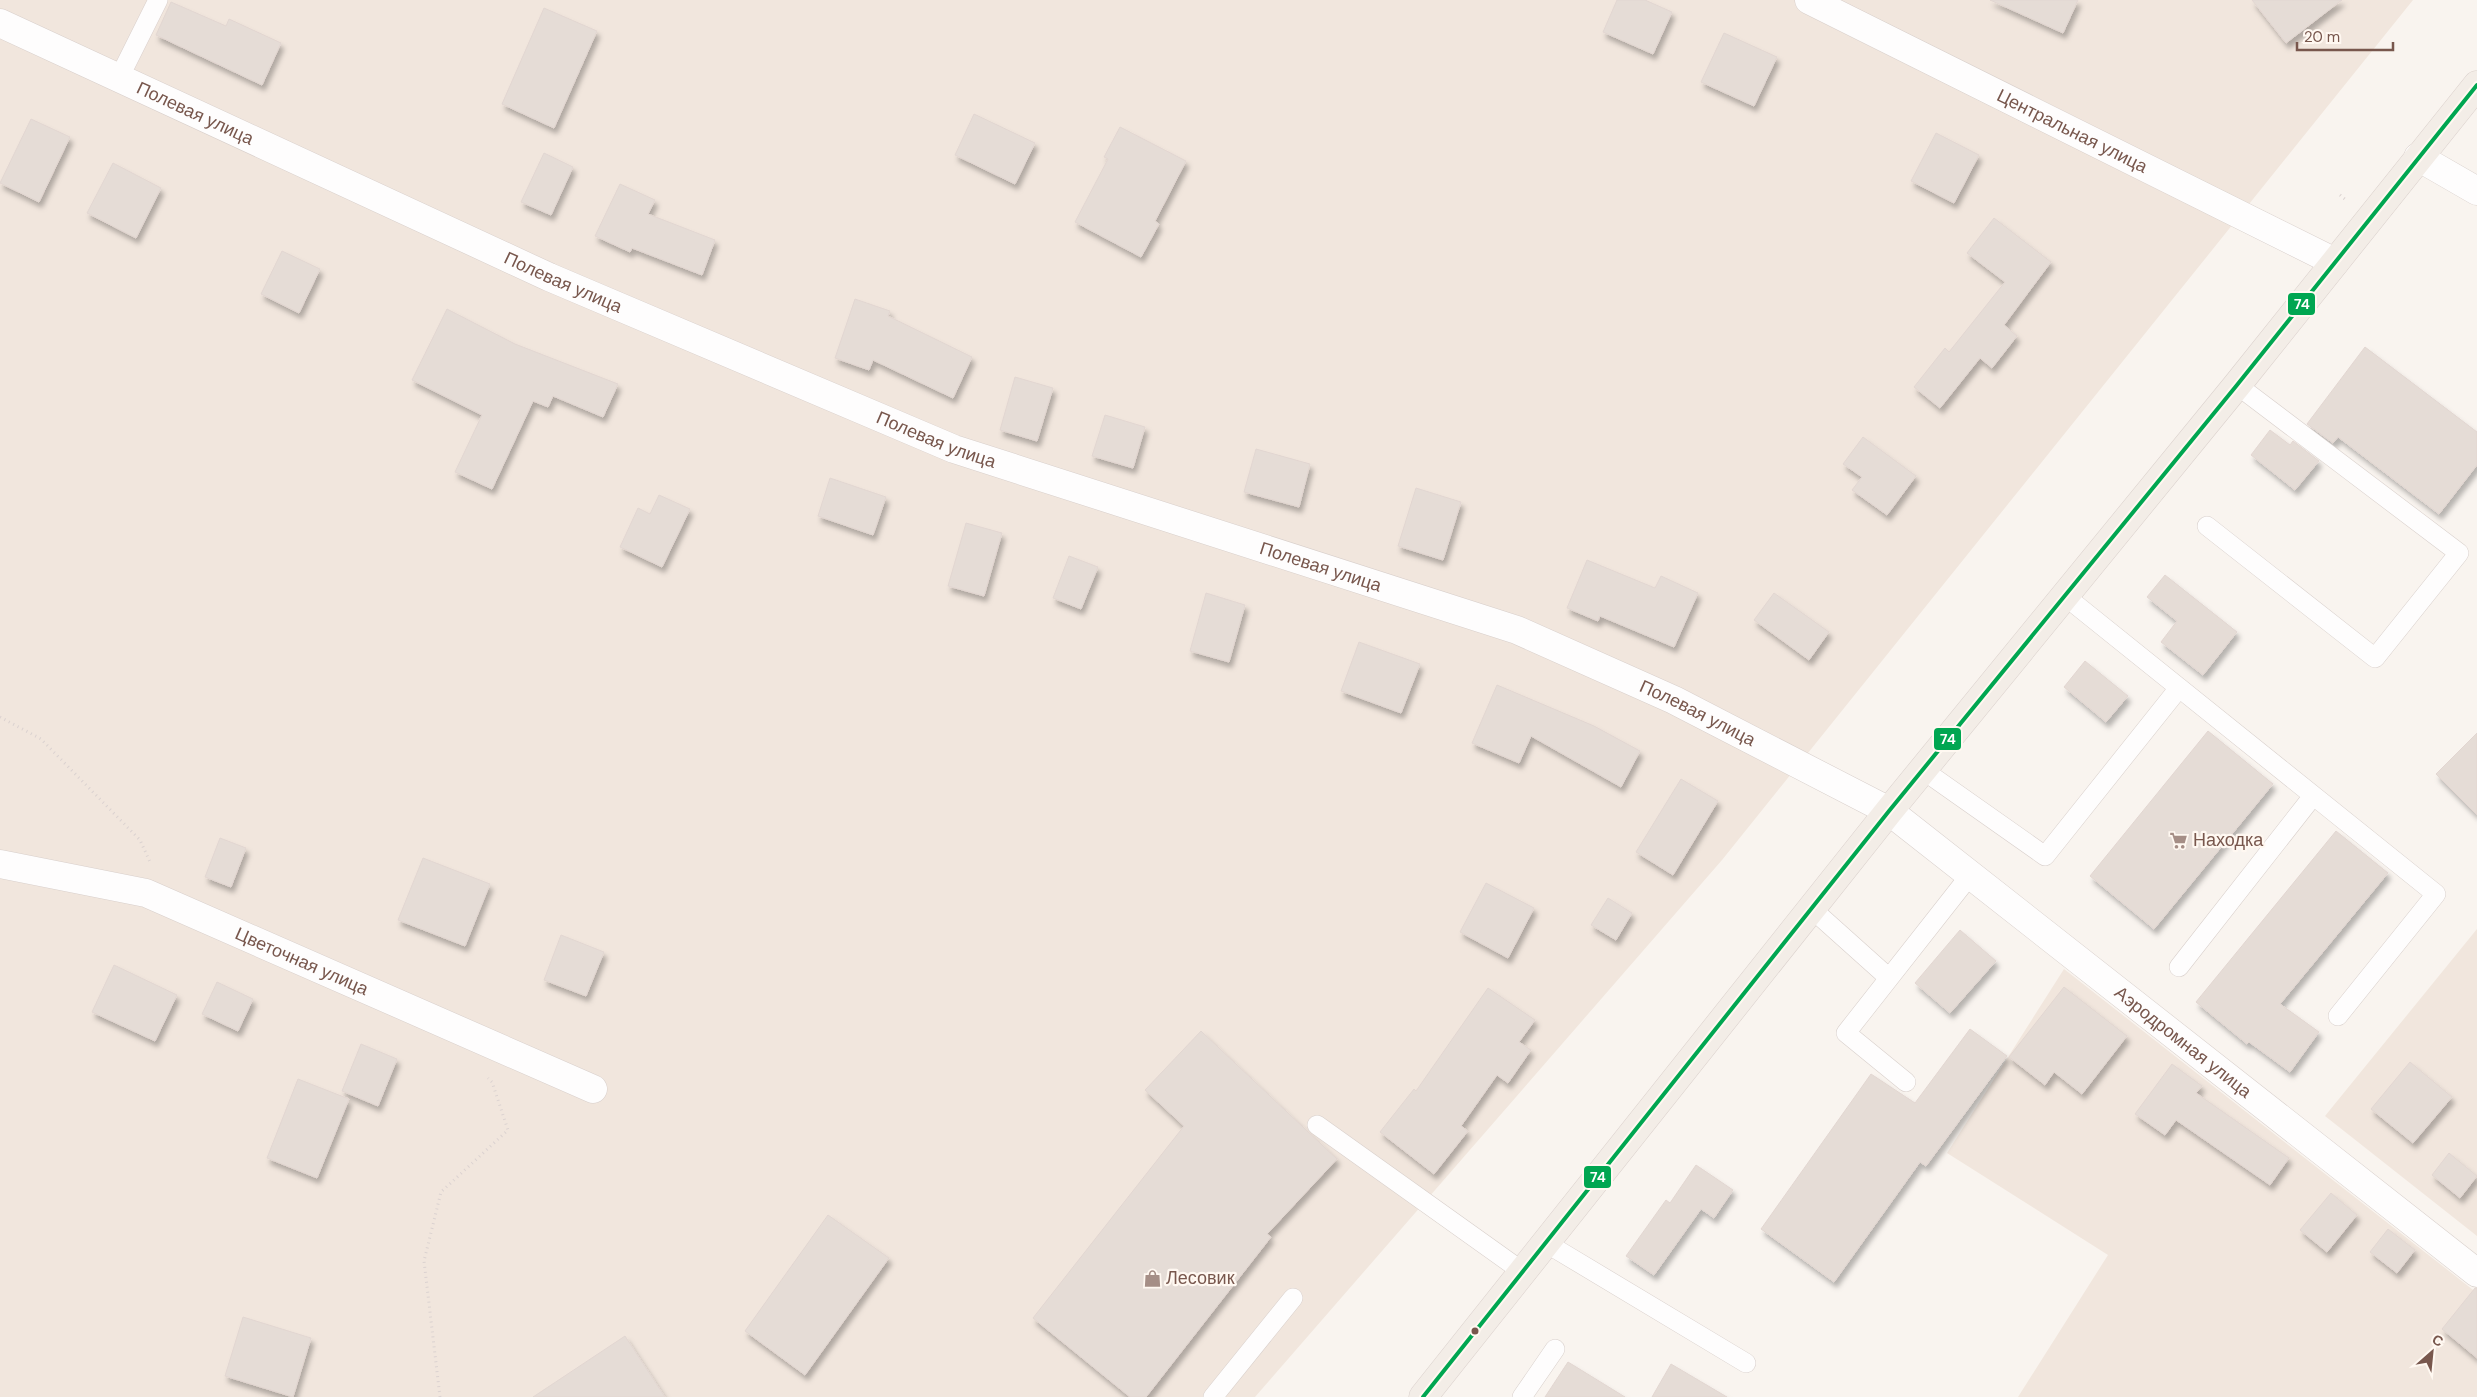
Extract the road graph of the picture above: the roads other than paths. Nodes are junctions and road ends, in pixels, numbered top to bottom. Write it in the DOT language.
graph roads {
  1 [pos="158,0"];
  2 [pos="1809,0"];
  3 [pos="0,23"];
  4 [pos="119,78"];
  5 [pos="2477,85"];
  6 [pos="2418,156"];
  7 [pos="2477,192"];
  8 [pos="2335,262"];
  9 [pos="2238,385"];
  10 [pos="2207,526"];
  11 [pos="2065,596"];
  12 [pos="2179,688"];
  13 [pos="1923,770"];
  14 [pos="2313,796"];
  15 [pos="1889,811"];
  16 [pos="0,864"];
  17 [pos="1971,874"];
  18 [pos="1812,908"];
  19 [pos="2179,967"];
  20 [pos="1889,978"];
  21 [pos="2338,1016"];
  22 [pos="1906,1082"];
  23 [pos="593,1089"];
  24 [pos="1318,1125"];
  25 [pos="1546,1242"];
  26 [pos="1523,1272"];
  27 [pos="2477,1273"];
  28 [pos="1293,1298"];
  29 [pos="1555,1349"];
  30 [pos="1746,1363"];
  31 [pos="1426,1396"];
  32 [pos="1213,1397"];
  33 [pos="1522,1397"];
  1 -- 4 [label="lane"];
  2 -- 8 [label="street, Центральная улица"];
  3 -- 4 [label="street, Полевая улица"];
  4 -- 15 [label="street, Полевая улица"];
  5 -- 6 [label="main road"];
  6 -- 7 [label="street"];
  6 -- 8 [label="main road"];
  8 -- 9 [label="main road"];
  9 -- 10 [label="lane"];
  9 -- 11 [label="main road"];
  11 -- 12 [label="lane"];
  11 -- 13 [label="main road"];
  12 -- 13 [label="lane"];
  12 -- 14 [label="lane"];
  13 -- 15 [label="main road"];
  14 -- 19 [label="lane"];
  14 -- 21 [label="lane"];
  15 -- 17 [label="street, Аэродромная улица"];
  15 -- 18 [label="main road"];
  16 -- 23 [label="street, Цветочная улица"];
  17 -- 20 [label="lane"];
  17 -- 27 [label="street, Аэродромная улица"];
  18 -- 20 [label="lane"];
  18 -- 25 [label="main road"];
  20 -- 22 [label="lane"];
  24 -- 26 [label="lane"];
  25 -- 26 [label="main road"];
  25 -- 30 [label="lane"];
  26 -- 31 [label="main road"];
  28 -- 32 [label="lane"];
  29 -- 33 [label="lane"];
}
